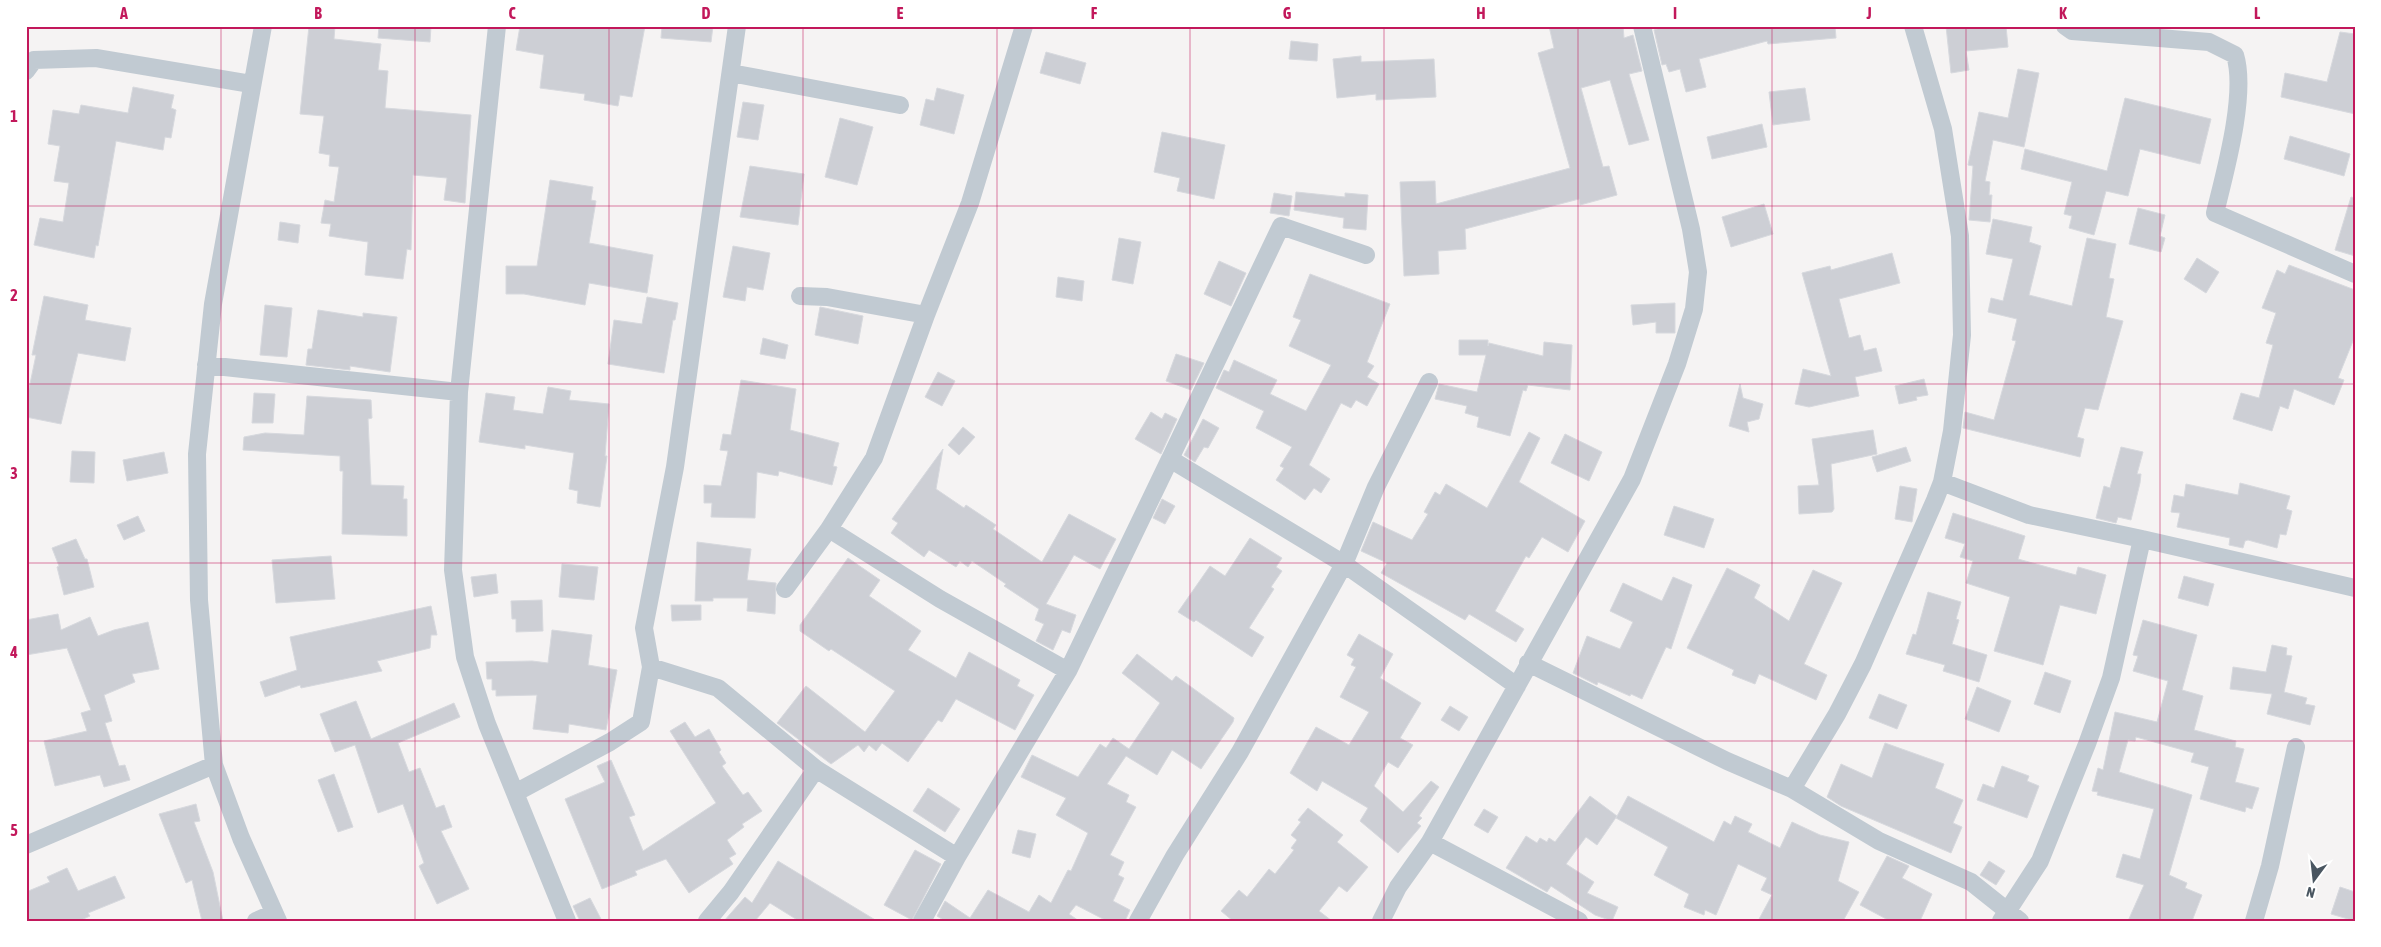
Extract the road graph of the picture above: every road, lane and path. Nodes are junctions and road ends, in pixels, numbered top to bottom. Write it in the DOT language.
graph roads {
  1 [pos="264,26"];
  2 [pos="497,26"];
  3 [pos="737,26"];
  4 [pos="1024,26"];
  5 [pos="1642,26"];
  6 [pos="1913,26"];
  7 [pos="2065,26"];
  8 [pos="26,71"];
  9 [pos="731,73"];
  10 [pos="251,84"];
  11 [pos="900,105"];
  12 [pos="1366,255"];
  13 [pos="2355,274"];
  14 [pos="800,296"];
  15 [pos="926,315"];
  16 [pos="206,365"];
  17 [pos="1429,382"];
  18 [pos="459,392"];
  19 [pos="1170,459"];
  20 [pos="1942,482"];
  21 [pos="828,529"];
  22 [pos="2142,539"];
  23 [pos="1344,564"];
  24 [pos="2355,588"];
  25 [pos="785,589"];
  26 [pos="1528,663"];
  27 [pos="651,667"];
  28 [pos="1068,670"];
  29 [pos="1516,686"];
  30 [pos="2296,747"];
  31 [pos="214,765"];
  32 [pos="816,769"];
  33 [pos="1792,789"];
  34 [pos="515,793"];
  35 [pos="1430,842"];
  36 [pos="26,845"];
  37 [pos="957,857"];
  38 [pos="276,917"];
  39 [pos="2010,917"];
  40 [pos="256,921"];
  41 [pos="567,921"];
  42 [pos="707,921"];
  43 [pos="922,921"];
  44 [pos="1138,921"];
  45 [pos="1381,921"];
  46 [pos="1579,921"];
  47 [pos="2254,921"];
  1 -- 10 [label="street"];
  2 -- 18 [label="street"];
  3 -- 9 [label="street"];
  4 -- 15 [label="street"];
  5 -- 26 [label="street"];
  6 -- 20 [label="street"];
  7 -- 13 [label="street"];
  8 -- 10 [label="street"];
  9 -- 11 [label="street"];
  9 -- 27 [label="street"];
  10 -- 16 [label="street"];
  12 -- 19 [label="street"];
  14 -- 15 [label="street"];
  15 -- 21 [label="street"];
  16 -- 18 [label="street"];
  16 -- 31 [label="street"];
  17 -- 23 [label="street"];
  18 -- 34 [label="street"];
  19 -- 23 [label="street"];
  19 -- 28 [label="street"];
  20 -- 22 [label="street"];
  20 -- 33 [label="street"];
  21 -- 25 [label="street"];
  21 -- 28 [label="street"];
  22 -- 24 [label="street"];
  22 -- 39 [label="street"];
  23 -- 29 [label="street"];
  23 -- 44 [label="street"];
  26 -- 29 [label="street"];
  26 -- 33 [label="street"];
  27 -- 32 [label="street"];
  27 -- 34 [label="street"];
  28 -- 37 [label="street"];
  29 -- 35 [label="street"];
  30 -- 47 [label="street"];
  31 -- 36 [label="street"];
  31 -- 38 [label="street"];
  32 -- 37 [label="street"];
  32 -- 42 [label="street"];
  33 -- 39 [label="street"];
  34 -- 41 [label="street"];
  35 -- 45 [label="street"];
  35 -- 46 [label="street"];
  37 -- 43 [label="street"];
  38 -- 40 [label="street"];
}
